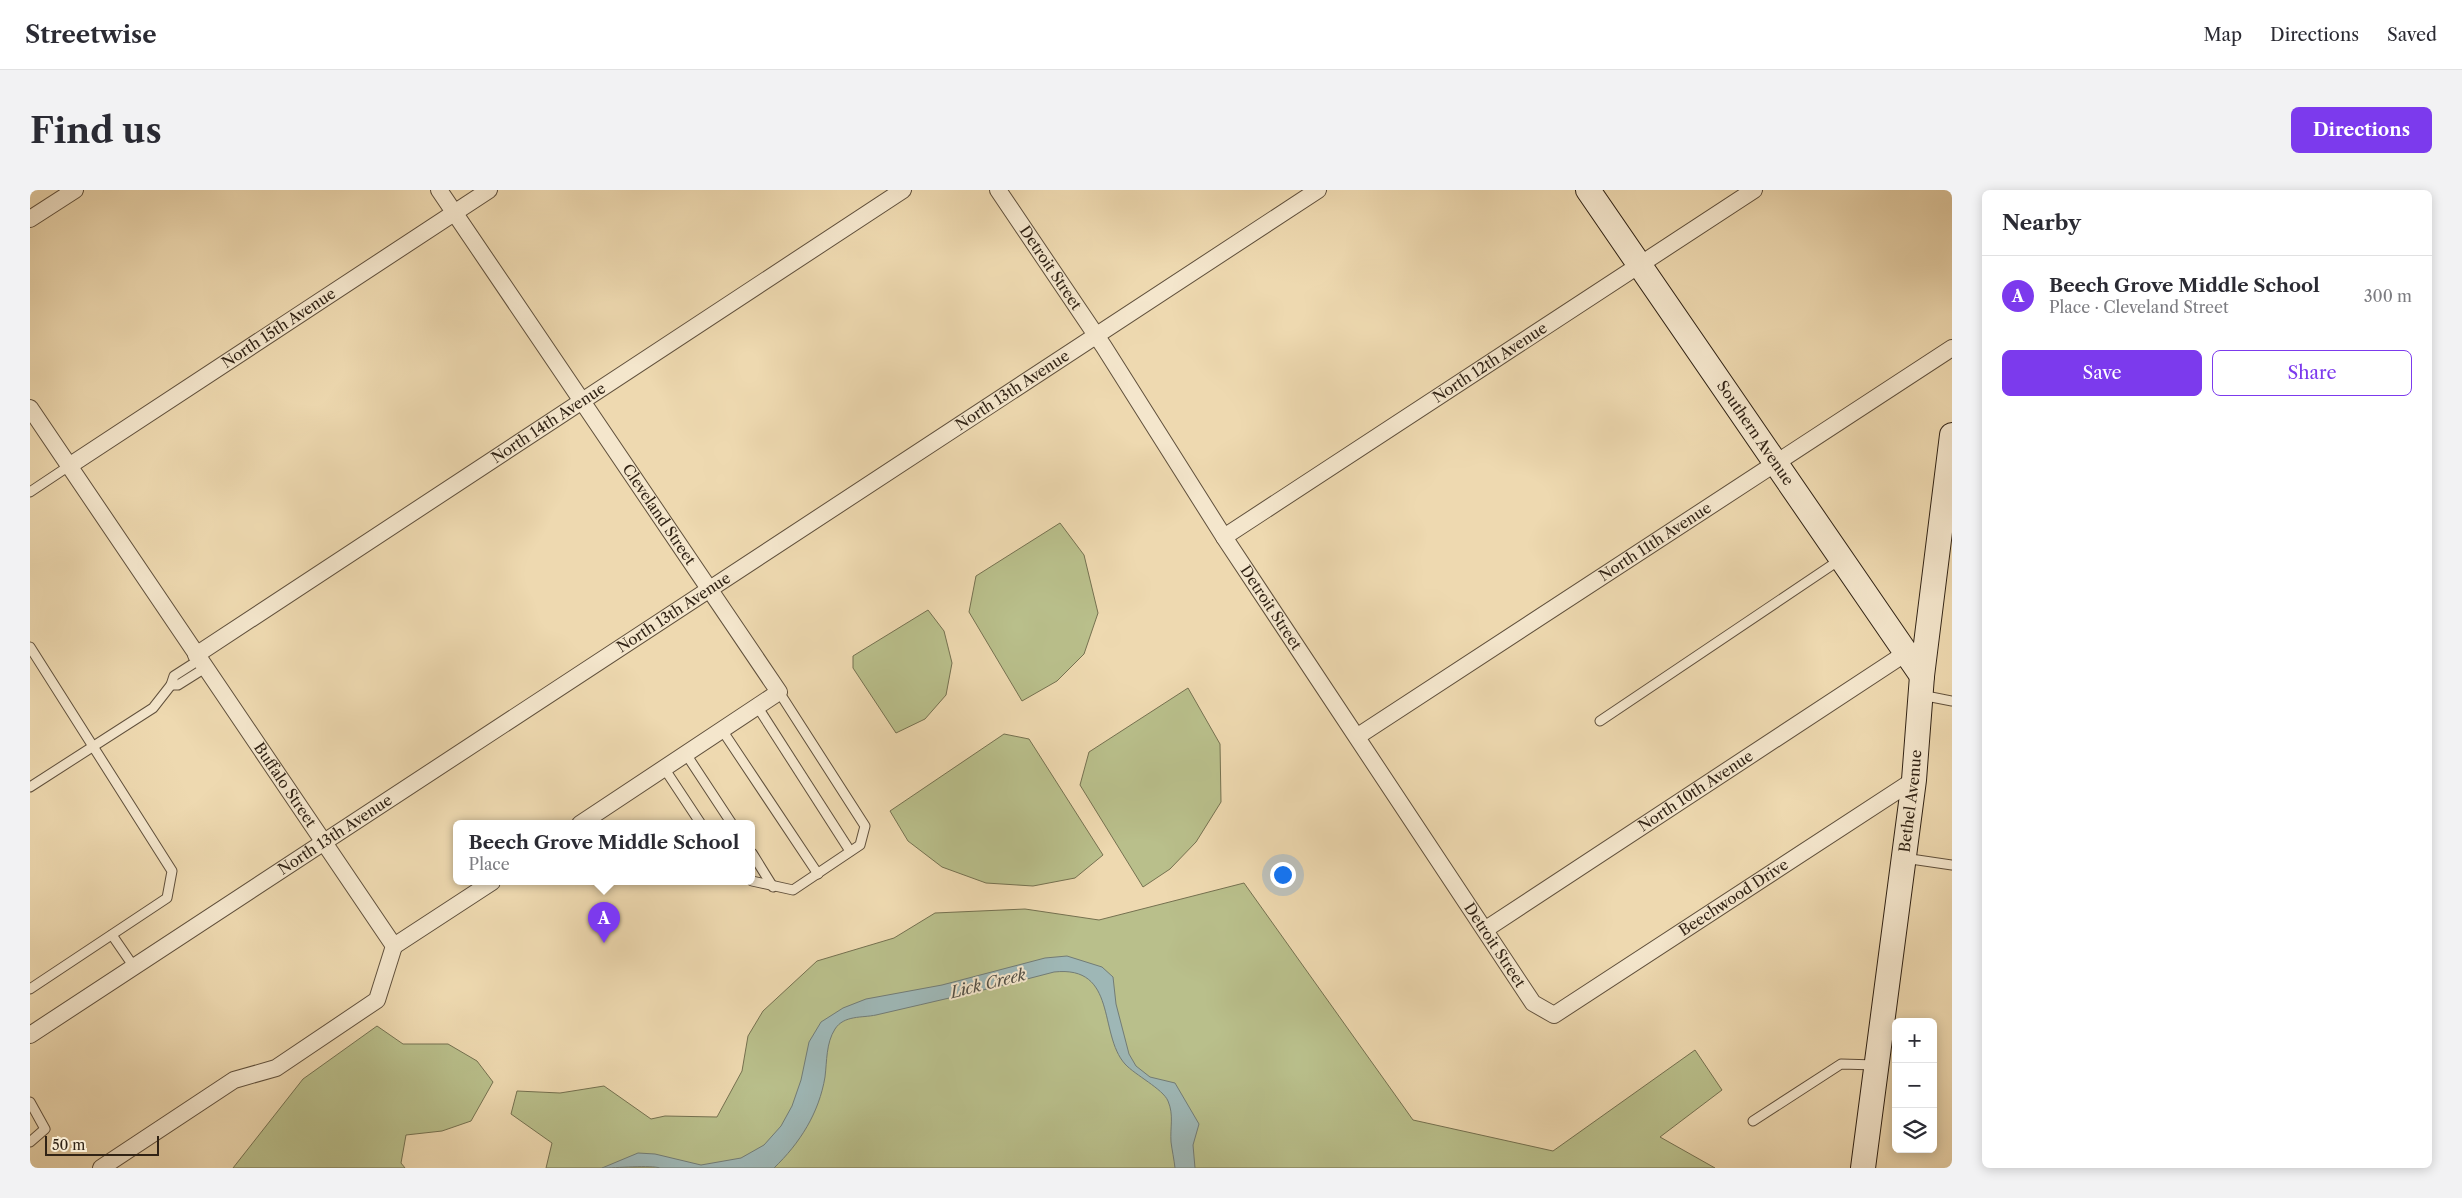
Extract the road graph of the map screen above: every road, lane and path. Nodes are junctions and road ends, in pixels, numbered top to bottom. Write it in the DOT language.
graph roads {
  1 [pos="75,190"];
  2 [pos="439,190"];
  3 [pos="489,190"];
  4 [pos="903,190"];
  5 [pos="998,190"];
  6 [pos="1318,190"];
  7 [pos="1588,190"];
  8 [pos="1754,190"];
  9 [pos="454,213"];
  10 [pos="30,219"];
  11 [pos="1640,265"];
  12 [pos="1096,335"];
  13 [pos="1952,348"];
  14 [pos="582,401"];
  15 [pos="30,408"];
  16 [pos="1952,435"];
  17 [pos="1774,462"];
  18 [pos="69,466"];
  19 [pos="30,492"];
  20 [pos="1224,537"];
  21 [pos="1842,559"];
  22 [pos="708,590"];
  23 [pos="30,647"];
  24 [pos="1906,653"];
  25 [pos="200,661"];
  26 [pos="1922,686"];
  27 [pos="779,692"];
  28 [pos="1952,702"];
  29 [pos="757,706"];
  30 [pos="1600,720"];
  31 [pos="722,730"];
  32 [pos="1358,736"];
  33 [pos="93,747"];
  34 [pos="686,754"];
  35 [pos="664,768"];
  36 [pos="1914,780"];
  37 [pos="30,787"];
  38 [pos="586,820"];
  39 [pos="698,820"];
  40 [pos="729,820"];
  41 [pos="324,842"];
  42 [pos="850,851"];
  43 [pos="755,858"];
  44 [pos="1904,858"];
  45 [pos="1952,865"];
  46 [pos="818,874"];
  47 [pos="755,882"];
  48 [pos="487,885"];
  49 [pos="773,886"];
  50 [pos="1486,929"];
  51 [pos="112,935"];
  52 [pos="394,946"];
  53 [pos="134,967"];
  54 [pos="30,989"];
  55 [pos="1554,1015"];
  56 [pos="30,1035"];
  57 [pos="1877,1065"];
  58 [pos="30,1102"];
  59 [pos="1753,1121"];
  60 [pos="30,1142"];
  61 [pos="101,1168"];
  62 [pos="1863,1168"];
  1 -- 10 [label="street"];
  2 -- 9 [label="street, Cleveland Street"];
  3 -- 9 [label="street, North 15th Avenue"];
  4 -- 14 [label="street, North 14th Avenue"];
  5 -- 12 [label="street, Detroit Street"];
  6 -- 12 [label="street, North 13th Avenue"];
  7 -- 11 [label="street, Southern Avenue"];
  8 -- 11 [label="street, North 12th Avenue"];
  9 -- 14 [label="street, Cleveland Street"];
  9 -- 18 [label="street, North 15th Avenue"];
  11 -- 17 [label="street, Southern Avenue"];
  11 -- 20 [label="street, North 12th Avenue"];
  12 -- 20 [label="street, Detroit Street"];
  12 -- 22 [label="street, North 13th Avenue"];
  13 -- 17 [label="street, North 11th Avenue"];
  14 -- 22 [label="street, Cleveland Street"];
  14 -- 25 [label="street, North 14th Avenue"];
  15 -- 18 [label="street, Buffalo Street"];
  16 -- 26 [label="street, Bethel Avenue"];
  17 -- 21 [label="street, Southern Avenue"];
  17 -- 32 [label="street, North 11th Avenue"];
  18 -- 19 [label="lane"];
  18 -- 25 [label="street, Buffalo Street"];
  20 -- 32 [label="street, Detroit Street"];
  21 -- 24 [label="street, Southern Avenue"];
  21 -- 30 [label="lane"];
  22 -- 27 [label="street, Cleveland Street"];
  22 -- 41 [label="street, North 13th Avenue"];
  23 -- 33 [label="lane"];
  24 -- 26 [label="street, Southern Avenue"];
  24 -- 50 [label="street, North 10th Avenue"];
  25 -- 33 [label="lane"];
  25 -- 41 [label="street, Buffalo Street"];
  26 -- 28 [label="lane"];
  26 -- 36 [label="street, Bethel Avenue"];
  27 -- 29 [label="street"];
  27 -- 42 [label="lane"];
  29 -- 31 [label="street"];
  29 -- 42 [label="lane"];
  31 -- 34 [label="street"];
  31 -- 46 [label="lane"];
  32 -- 50 [label="street, Detroit Street"];
  33 -- 37 [label="lane"];
  33 -- 51 [label="lane"];
  34 -- 35 [label="street"];
  34 -- 40 [label="lane"];
  35 -- 38 [label="street"];
  35 -- 39 [label="lane"];
  36 -- 44 [label="street, Bethel Avenue"];
  36 -- 55 [label="street, Beechwood Drive"];
  41 -- 52 [label="street, Buffalo Street"];
  41 -- 53 [label="street, North 13th Avenue"];
  42 -- 46 [label="lane"];
  43 -- 49 [label="lane"];
  44 -- 45 [label="lane"];
  44 -- 57 [label="street, Bethel Avenue"];
  46 -- 49 [label="lane"];
  47 -- 49 [label="lane"];
  48 -- 52 [label="street"];
  50 -- 55 [label="street, Detroit Street"];
  51 -- 53 [label="lane"];
  51 -- 54 [label="lane"];
  52 -- 61 [label="street"];
  53 -- 56 [label="street, North 13th Avenue"];
  57 -- 59 [label="lane"];
  57 -- 62 [label="street, Bethel Avenue"];
  58 -- 60 [label="lane"];
}
